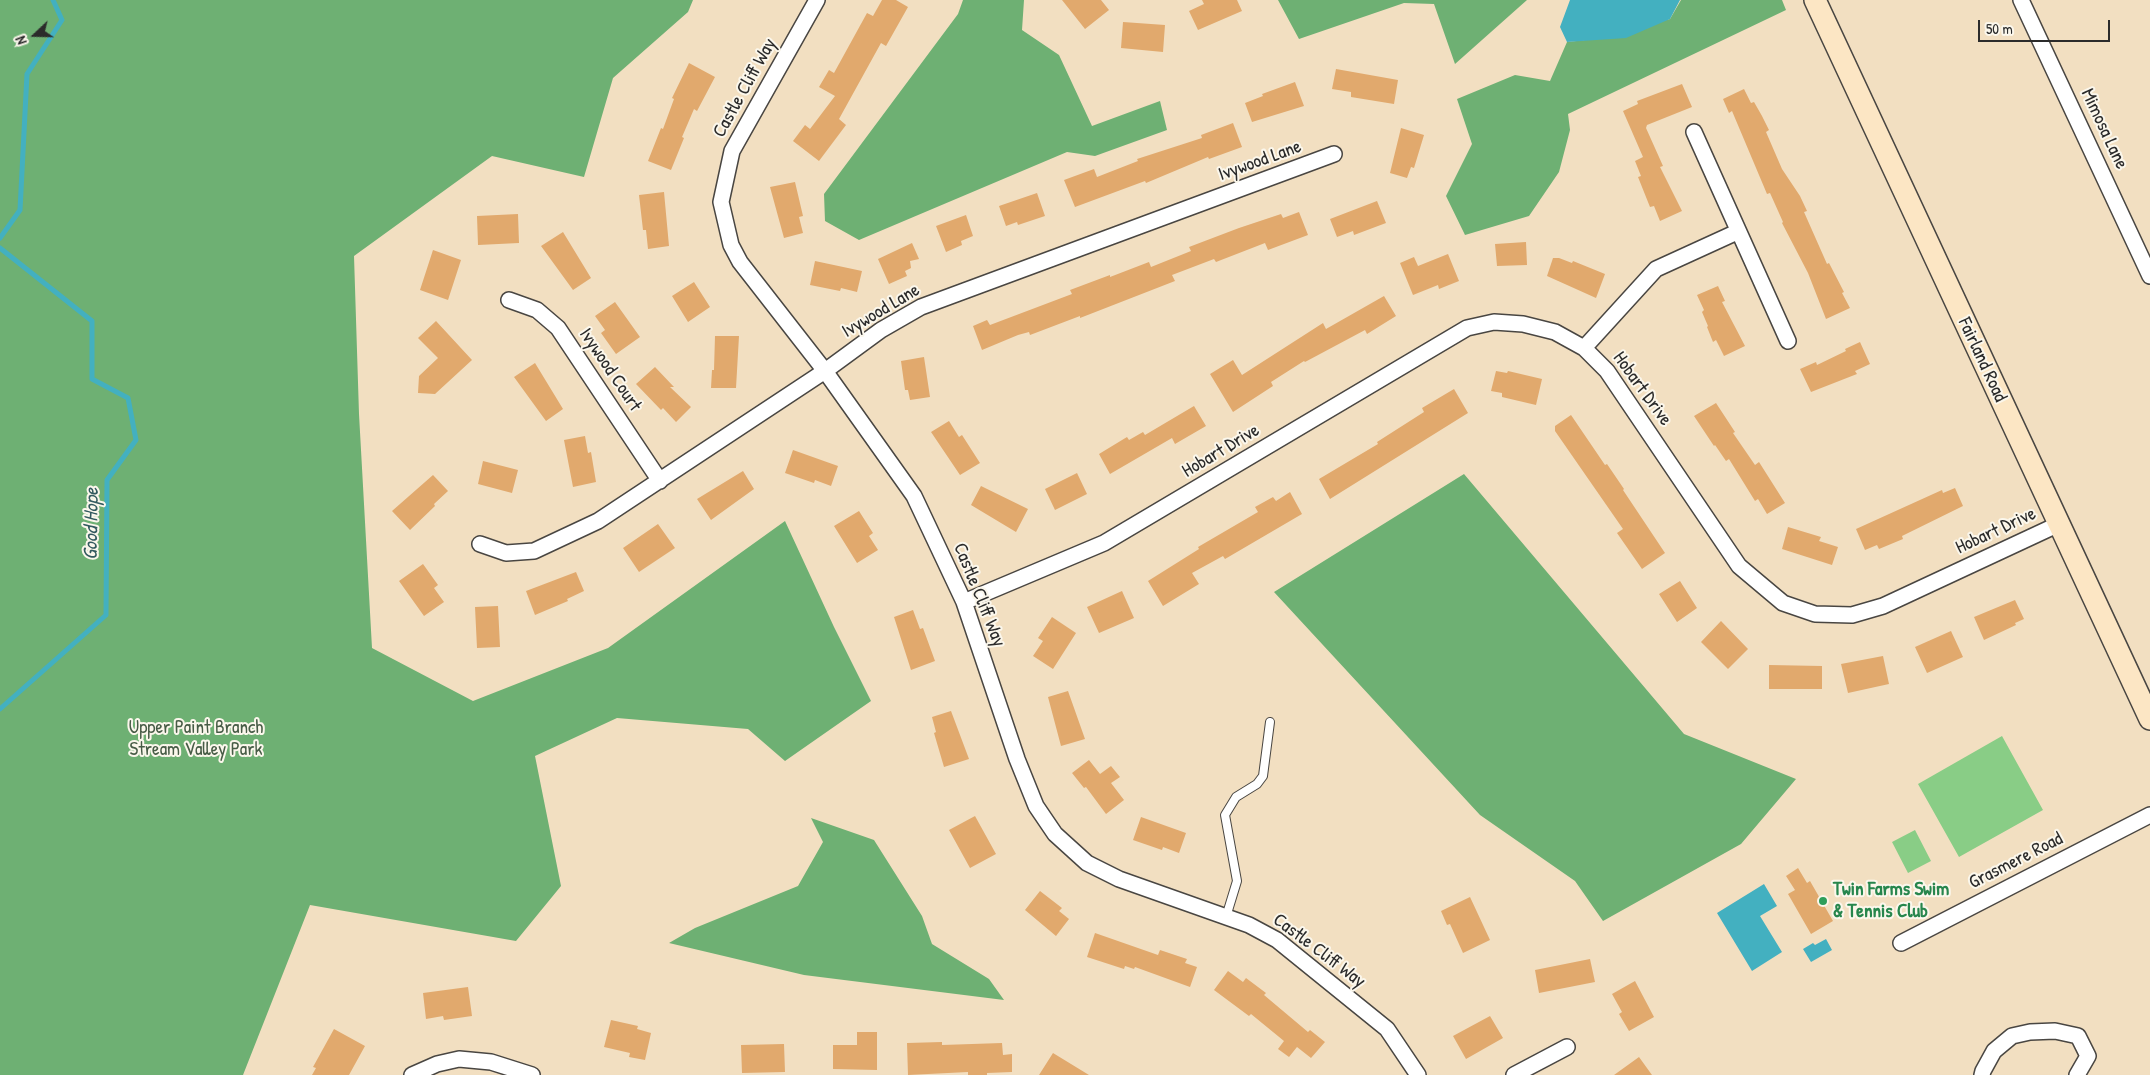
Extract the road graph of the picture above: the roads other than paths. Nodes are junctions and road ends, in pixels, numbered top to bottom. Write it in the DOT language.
graph roads {
  1 [pos="817,0"];
  2 [pos="1815,0"];
  3 [pos="2021,0"];
  4 [pos="1694,132"];
  5 [pos="1334,154"];
  6 [pos="1737,232"];
  7 [pos="2150,276"];
  8 [pos="509,300"];
  9 [pos="1788,342"];
  10 [pos="1584,348"];
  11 [pos="824,371"];
  12 [pos="660,481"];
  13 [pos="2059,524"];
  14 [pos="480,544"];
  15 [pos="964,602"];
  16 [pos="2150,719"];
  17 [pos="1270,722"];
  18 [pos="2150,815"];
  19 [pos="1226,917"];
  20 [pos="1900,943"];
  21 [pos="1567,1047"];
  22 [pos="412,1075"];
  23 [pos="532,1075"];
  24 [pos="1418,1075"];
  25 [pos="1514,1075"];
  26 [pos="1982,1075"];
  27 [pos="2077,1075"];
  1 -- 11 [label="street, Castle Cliff Way"];
  2 -- 13 [label="main road, Fairland Road"];
  3 -- 7 [label="street, Mimosa Lane"];
  4 -- 6 [label="street"];
  5 -- 11 [label="street, Ivywood Lane"];
  6 -- 9 [label="street"];
  6 -- 10 [label="street"];
  8 -- 12 [label="street, Ivywood Court"];
  10 -- 13 [label="street, Hobart Drive"];
  10 -- 15 [label="street, Hobart Drive"];
  11 -- 12 [label="street, Ivywood Lane"];
  11 -- 15 [label="street, Castle Cliff Way"];
  12 -- 14 [label="street, Ivywood Lane"];
  13 -- 16 [label="main road, Fairland Road"];
  15 -- 19 [label="street, Castle Cliff Way"];
  17 -- 19 [label="lane"];
  18 -- 20 [label="street, Grasmere Road"];
  19 -- 24 [label="street, Castle Cliff Way"];
  21 -- 25 [label="street"];
  22 -- 23 [label="street"];
  26 -- 27 [label="street"];
}
